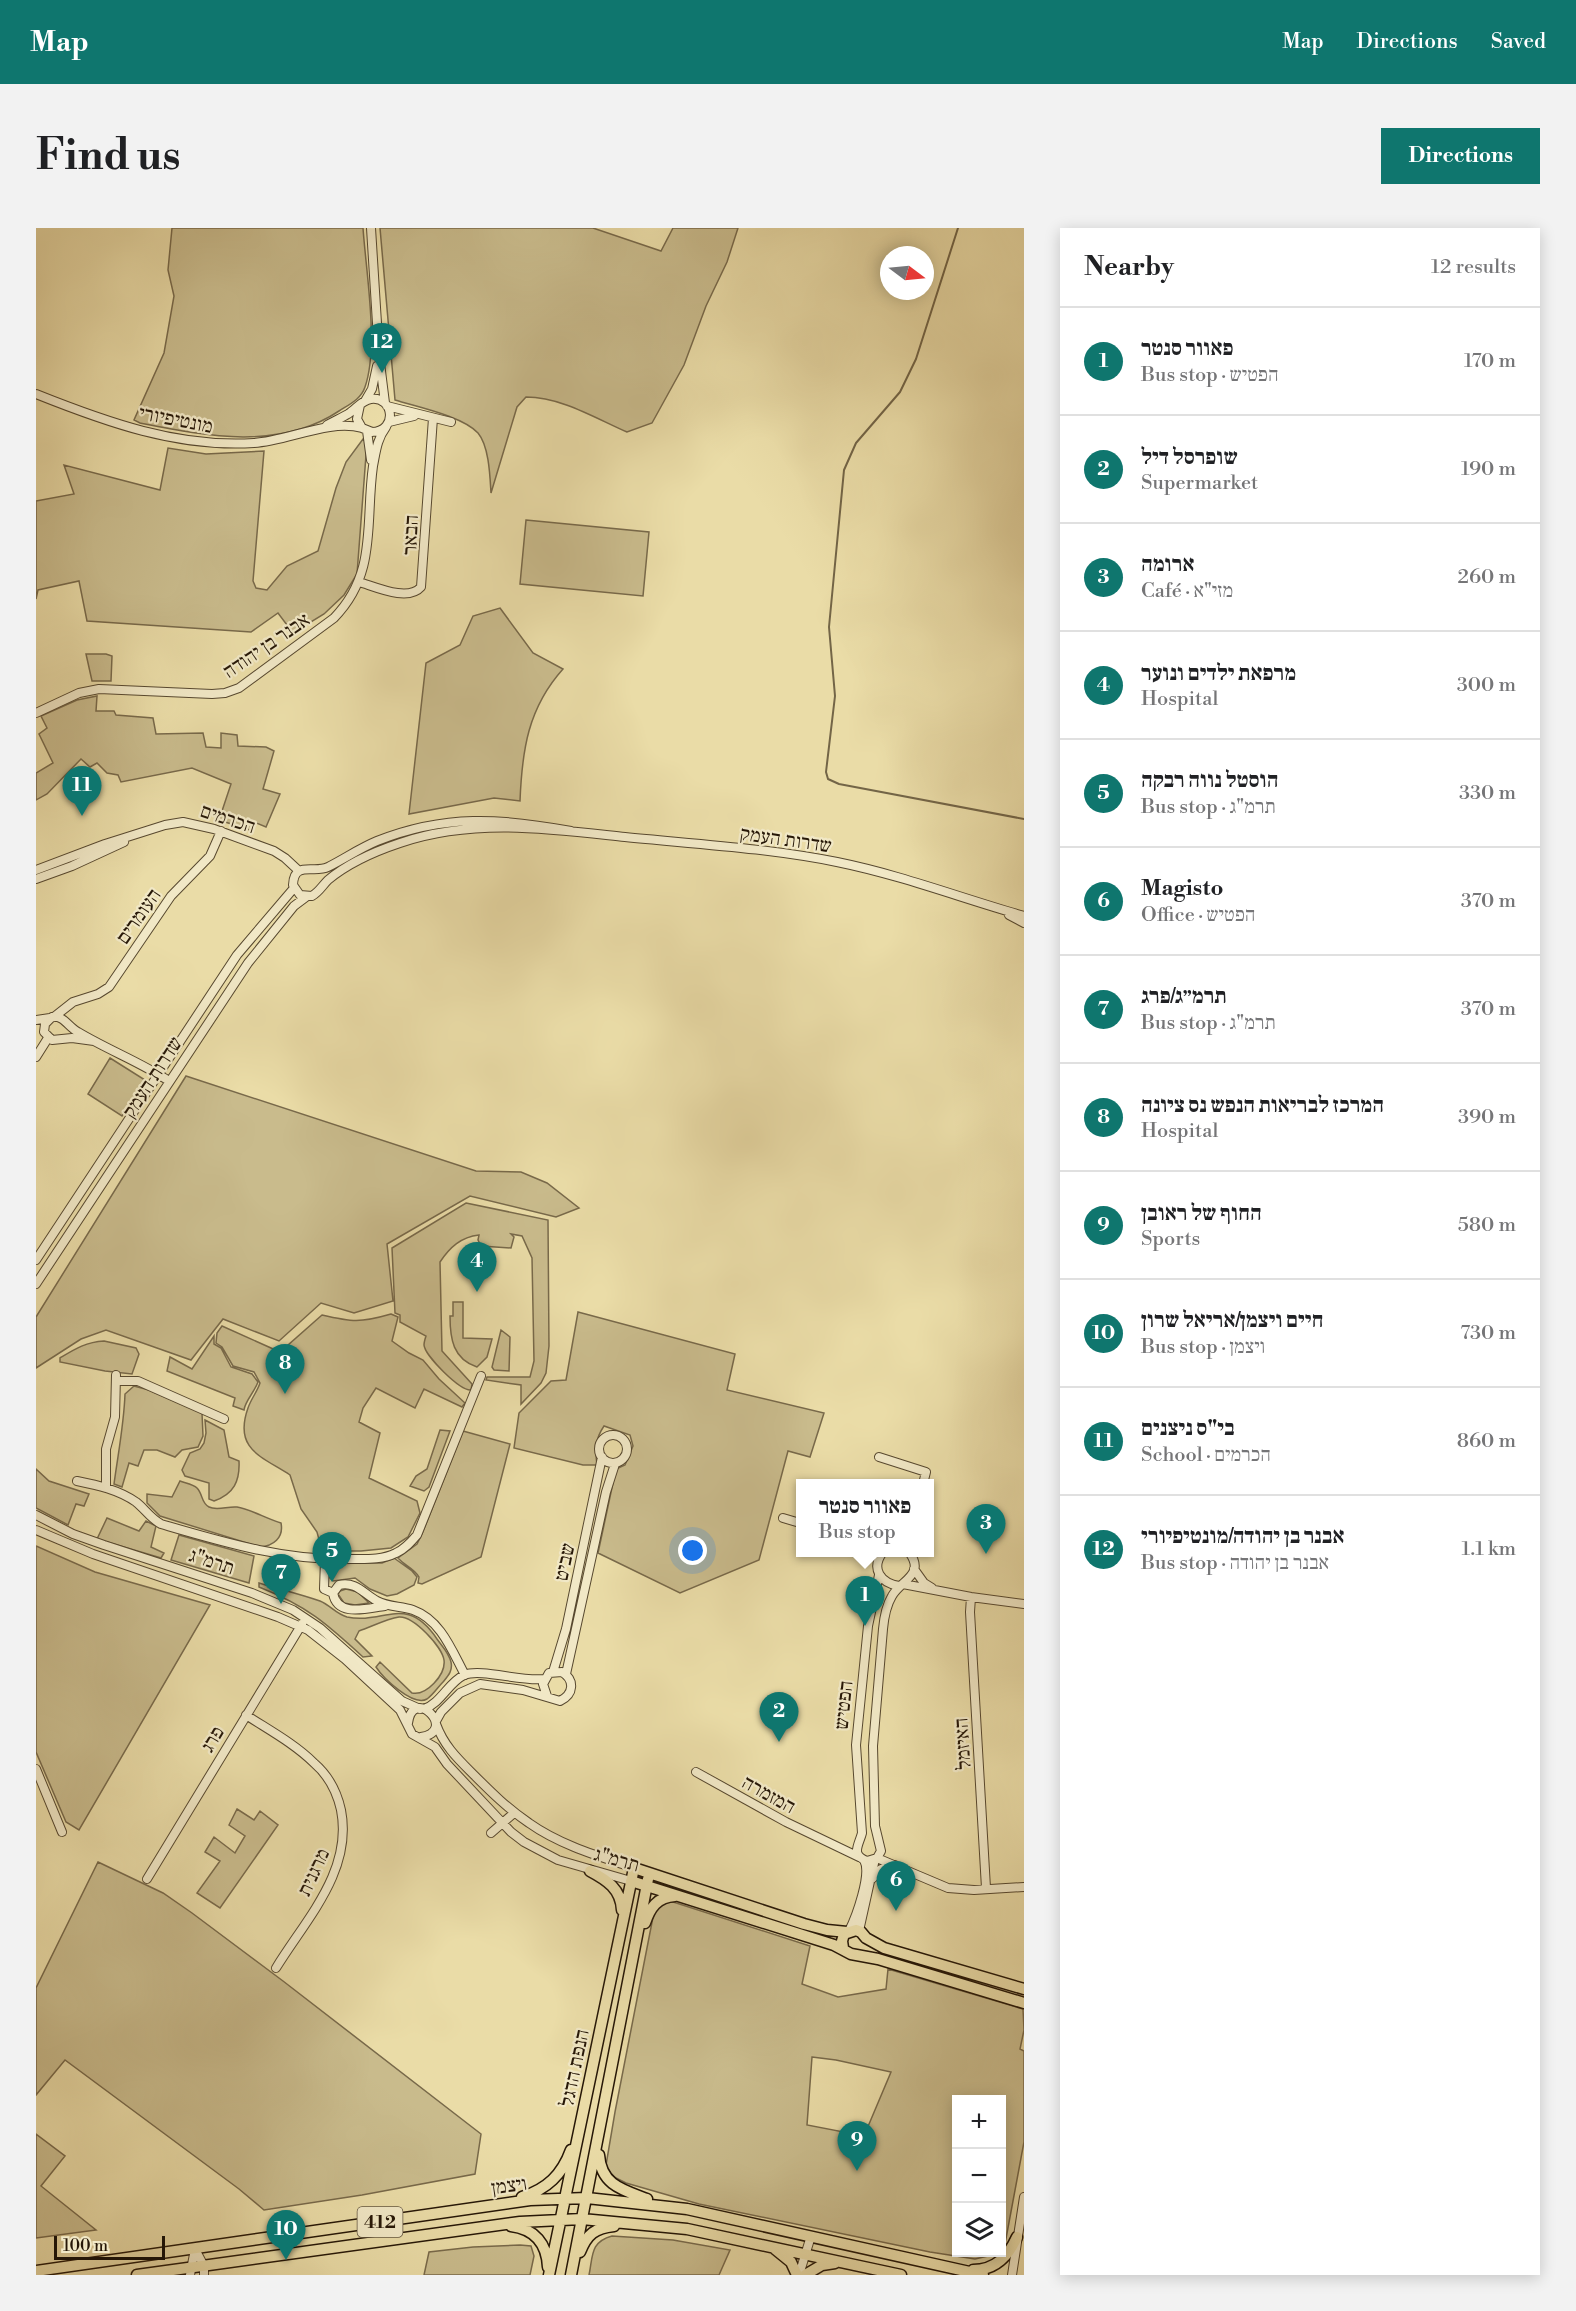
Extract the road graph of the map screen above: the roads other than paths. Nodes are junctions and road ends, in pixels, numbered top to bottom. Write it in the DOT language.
graph roads {
  1 [pos="371,228"];
  2 [pos="379,355"];
  3 [pos="36,394"];
  4 [pos="363,403"];
  5 [pos="386,405"];
  6 [pos="417,415"];
  7 [pos="433,418"];
  8 [pos="451,422"];
  9 [pos="387,424"];
  10 [pos="364,429"];
  11 [pos="315,431"];
  12 [pos="371,480"];
  13 [pos="359,582"];
  14 [pos="36,713"];
  15 [pos="221,831"];
  16 [pos="571,831"];
  17 [pos="141,833"];
  18 [pos="36,870"];
  19 [pos="314,870"];
  20 [pos="299,871"];
  21 [pos="36,879"];
  22 [pos="294,888"];
  23 [pos="321,888"];
  24 [pos="306,897"];
  25 [pos="992,906"];
  26 [pos="1024,916"];
  27 [pos="1024,923"];
  28 [pos="70,1004"];
  29 [pos="52,1018"];
  30 [pos="36,1022"];
  31 [pos="66,1023"];
  32 [pos="46,1035"];
  33 [pos="63,1038"];
  34 [pos="94,1041"];
  35 [pos="36,1057"];
  36 [pos="158,1074"];
  37 [pos="169,1081"];
  38 [pos="36,1260"];
  39 [pos="36,1284"];
  40 [pos="481,1376"];
  41 [pos="224,1419"];
  42 [pos="602,1457"];
  43 [pos="879,1457"];
  44 [pos="615,1464"];
  45 [pos="924,1479"];
  46 [pos="77,1481"];
  47 [pos="106,1488"];
  48 [pos="36,1515"];
  49 [pos="783,1518"];
  50 [pos="796,1522"];
  51 [pos="36,1530"];
  52 [pos="875,1557"];
  53 [pos="911,1557"];
  54 [pos="325,1560"];
  55 [pos="914,1569"];
  56 [pos="879,1575"];
  57 [pos="901,1585"];
  58 [pos="939,1591"];
  59 [pos="333,1593"];
  60 [pos="971,1597"];
  61 [pos="1024,1604"];
  62 [pos="388,1605"];
  63 [pos="305,1617"];
  64 [pos="300,1626"];
  65 [pos="553,1672"];
  66 [pos="566,1674"];
  67 [pos="465,1675"];
  68 [pos="544,1679"];
  69 [pos="547,1696"];
  70 [pos="422,1709"];
  71 [pos="246,1715"];
  72 [pos="436,1722"];
  73 [pos="408,1725"];
  74 [pos="421,1737"];
  75 [pos="36,1769"];
  76 [pos="696,1773"];
  77 [pos="514,1813"];
  78 [pos="502,1822"];
  79 [pos="63,1832"];
  80 [pos="491,1833"];
  81 [pos="878,1839"];
  82 [pos="859,1840"];
  83 [pos="828,1843"];
  84 [pos="861,1858"];
  85 [pos="876,1859"];
  86 [pos="896,1865"];
  87 [pos="634,1868"];
  88 [pos="590,1871"];
  89 [pos="650,1873"];
  90 [pos="147,1878"];
  91 [pos="872,1879"];
  92 [pos="630,1881"];
  93 [pos="647,1886"];
  94 [pos="1024,1887"];
  95 [pos="986,1888"];
  96 [pos="677,1896"];
  97 [pos="623,1920"];
  98 [pos="855,1933"];
  99 [pos="843,1948"];
  100 [pos="857,1954"];
  101 [pos="634,1955"];
  102 [pos="276,1968"];
  103 [pos="1024,1989"];
  104 [pos="1023,2003"];
  105 [pos="585,2104"];
  106 [pos="597,2144"];
  107 [pos="1024,2197"];
  108 [pos="566,2198"];
  109 [pos="587,2198"];
  110 [pos="495,2205"];
  111 [pos="667,2206"];
  112 [pos="561,2220"];
  113 [pos="582,2220"];
  114 [pos="502,2224"];
  115 [pos="633,2224"];
  116 [pos="812,2236"];
  117 [pos="1017,2237"];
  118 [pos="770,2246"];
  119 [pos="195,2249"];
  120 [pos="806,2254"];
  121 [pos="230,2262"];
  122 [pos="849,2263"];
  123 [pos="204,2270"];
  124 [pos="965,2270"];
  125 [pos="36,2271"];
  126 [pos="190,2271"];
  127 [pos="145,2275"];
  128 [pos="218,2275"];
  129 [pos="548,2275"];
  130 [pos="571,2275"];
  131 [pos="798,2275"];
  132 [pos="805,2275"];
  133 [pos="901,2275"];
  134 [pos="983,2275"];
  135 [pos="1012,2275"];
  1 -- 2 [label="street"];
  2 -- 4 [label="street"];
  2 -- 5 [label="street"];
  3 -- 11 [label="street, מונטיפיורי"];
  4 -- 5 [label="street"];
  4 -- 10 [label="street"];
  4 -- 11 [label="street, מונטיפיורי"];
  5 -- 6 [label="street"];
  5 -- 9 [label="street"];
  6 -- 7 [label="street"];
  6 -- 9 [label="street"];
  7 -- 8 [label="street"];
  7 -- 13 [label="street, הבאר"];
  9 -- 10 [label="street"];
  9 -- 12 [label="street, אבנר בן יהודה"];
  10 -- 11 [label="street, מונטיפיורי"];
  10 -- 12 [label="street, אבנר בן יהודה"];
  12 -- 13 [label="street, אבנר בן יהודה"];
  13 -- 14 [label="street, אבנר בן יהודה"];
  15 -- 17 [label="street, הכרמים"];
  15 -- 20 [label="street, הכרמים"];
  15 -- 28 [label="street, העומרים"];
  16 -- 19 [label="street, שדרות העמק"];
  16 -- 23 [label="street, שדרות העמק"];
  16 -- 25 [label="street, שדרות העמק"];
  17 -- 18 [label="street, הכרמים"];
  17 -- 21 [label="street, הכרמים"];
  19 -- 20 [label="street"];
  19 -- 23 [label="street"];
  20 -- 22 [label="street"];
  22 -- 24 [label="street"];
  22 -- 36 [label="street, שדרות העמק"];
  23 -- 24 [label="street"];
  24 -- 37 [label="street, שדרות העמק"];
  25 -- 26 [label="street, שדרות העמק"];
  25 -- 27 [label="street, שדרות העמק"];
  28 -- 29 [label="street, העומרים"];
  28 -- 31 [label="street"];
  29 -- 30 [label="street"];
  29 -- 31 [label="street"];
  29 -- 32 [label="street"];
  30 -- 32 [label="street"];
  31 -- 33 [label="street"];
  31 -- 34 [label="street"];
  32 -- 33 [label="street"];
  32 -- 35 [label="street"];
  33 -- 34 [label="street"];
  34 -- 36 [label="street"];
  36 -- 37 [label="street"];
  36 -- 38 [label="street, שדרות העמק"];
  37 -- 39 [label="street, שדרות העמק"];
  40 -- 54 [label="street"];
  41 -- 47 [label="street"];
  42 -- 44 [label="street"];
  42 -- 44 [label="street"];
  42 -- 65 [label="street, שביט"];
  43 -- 45 [label="street"];
  44 -- 66 [label="street, שביט"];
  46 -- 47 [label="street"];
  47 -- 54 [label="street"];
  48 -- 63 [label="street, תרמ\"ג"];
  49 -- 50 [label="street"];
  51 -- 64 [label="street, תרמ\"ג"];
  52 -- 56 [label="street, הפטיש"];
  53 -- 55 [label="street"];
  54 -- 59 [label="street"];
  55 -- 57 [label="street, הפטיש"];
  55 -- 58 [label="street"];
  56 -- 57 [label="street"];
  56 -- 82 [label="street, הפטיש"];
  57 -- 58 [label="street"];
  57 -- 81 [label="street, הפטיש"];
  58 -- 60 [label="street"];
  59 -- 62 [label="street"];
  59 -- 62 [label="street"];
  60 -- 61 [label="street"];
  60 -- 95 [label="street, האיזמל"];
  62 -- 67 [label="street"];
  63 -- 64 [label="street, פרג"];
  63 -- 70 [label="street, תרמ\"ג"];
  64 -- 71 [label="street, פרג"];
  64 -- 73 [label="street, תרמ\"ג"];
  65 -- 66 [label="street"];
  65 -- 68 [label="street"];
  66 -- 69 [label="street"];
  67 -- 68 [label="street"];
  67 -- 70 [label="street"];
  68 -- 69 [label="street"];
  69 -- 72 [label="street"];
  70 -- 72 [label="street"];
  70 -- 73 [label="street"];
  71 -- 90 [label="street, פרג"];
  71 -- 102 [label="street, מרגנית"];
  72 -- 74 [label="street"];
  72 -- 77 [label="street, תרמ\"ג"];
  73 -- 74 [label="street"];
  74 -- 78 [label="street, תרמ\"ג"];
  75 -- 79 [label="street"];
  76 -- 83 [label="street, המזמרה"];
  77 -- 78 [label="street"];
  77 -- 87 [label="street, תרמ\"ג"];
  78 -- 80 [label="street"];
  78 -- 88 [label="street, תרמ\"ג"];
  81 -- 82 [label="street"];
  81 -- 85 [label="street"];
  82 -- 83 [label="street, המזמרה"];
  82 -- 84 [label="street"];
  83 -- 84 [label="street, המזמרה"];
  84 -- 85 [label="street"];
  84 -- 98 [label="street"];
  85 -- 86 [label="street"];
  85 -- 91 [label="street"];
  86 -- 91 [label="street"];
  86 -- 95 [label="street"];
  87 -- 89 [label="main road, תרמ\"ג"];
  87 -- 92 [label="main road, הנפת הדגל"];
  88 -- 92 [label="street, תרמ\"ג"];
  88 -- 97 [label="main road"];
  89 -- 93 [label="main road, הנפת הדגל"];
  89 -- 98 [label="main road, תרמ\"ג"];
  91 -- 98 [label="street"];
  92 -- 93 [label="main road, תרמ\"ג"];
  92 -- 97 [label="main road, הנפת הדגל"];
  93 -- 96 [label="main road, תרמ\"ג"];
  93 -- 101 [label="main road, הנפת הדגל"];
  94 -- 95 [label="street"];
  96 -- 99 [label="main road, תרמ\"ג"];
  96 -- 101 [label="main road"];
  97 -- 105 [label="main road, הנפת הדגל"];
  98 -- 99 [label="main road"];
  98 -- 100 [label="main road"];
  98 -- 103 [label="main road, תרמ\"ג"];
  99 -- 100 [label="main road, תרמ\"ג"];
  100 -- 104 [label="main road"];
  101 -- 106 [label="main road, הנפת הדגל"];
  105 -- 108 [label="main road, הנפת הדגל"];
  105 -- 110 [label="main road"];
  106 -- 109 [label="main road, הנפת הדגל"];
  106 -- 111 [label="main road"];
  107 -- 117 [label="street"];
  108 -- 109 [label="main road, ויצמן / 412"];
  108 -- 110 [label="main road, ויצמן / 412"];
  108 -- 112 [label="main road, הנפת הדגל"];
  109 -- 111 [label="main road, ויצמן / 412"];
  109 -- 113 [label="main road, הנפת הדגל"];
  110 -- 119 [label="main road, ויצמן / 412"];
  111 -- 116 [label="main road, ויצמן / 412"];
  112 -- 113 [label="main road, ויצמן / 412"];
  112 -- 114 [label="main road, ויצמן / 412"];
  112 -- 129 [label="main road, הנפת הדגל"];
  113 -- 115 [label="main road, ויצמן / 412"];
  113 -- 130 [label="main road, הנפת הדגל"];
  114 -- 121 [label="main road, ויצמן / 412"];
  114 -- 129 [label="main road"];
  115 -- 118 [label="main road, ויצמן / 412"];
  115 -- 130 [label="main road"];
  116 -- 120 [label="street"];
  116 -- 124 [label="main road, ויצמן / 412"];
  117 -- 124 [label="main road"];
  117 -- 135 [label="street"];
  118 -- 120 [label="main road, ויצמן / 412"];
  118 -- 131 [label="main road"];
  119 -- 123 [label="street"];
  119 -- 125 [label="main road, ויצמן / 412"];
  119 -- 126 [label="street"];
  120 -- 122 [label="main road, ויצמן / 412"];
  120 -- 131 [label="street"];
  121 -- 123 [label="main road, ויצמן / 412"];
  121 -- 128 [label="main road"];
  122 -- 132 [label="main road"];
  122 -- 133 [label="main road, ויצמן / 412"];
  123 -- 126 [label="main road, ויצמן / 412"];
  124 -- 134 [label="main road, ויצמן / 412"];
  126 -- 127 [label="main road, ויצמן / 412"];
}
